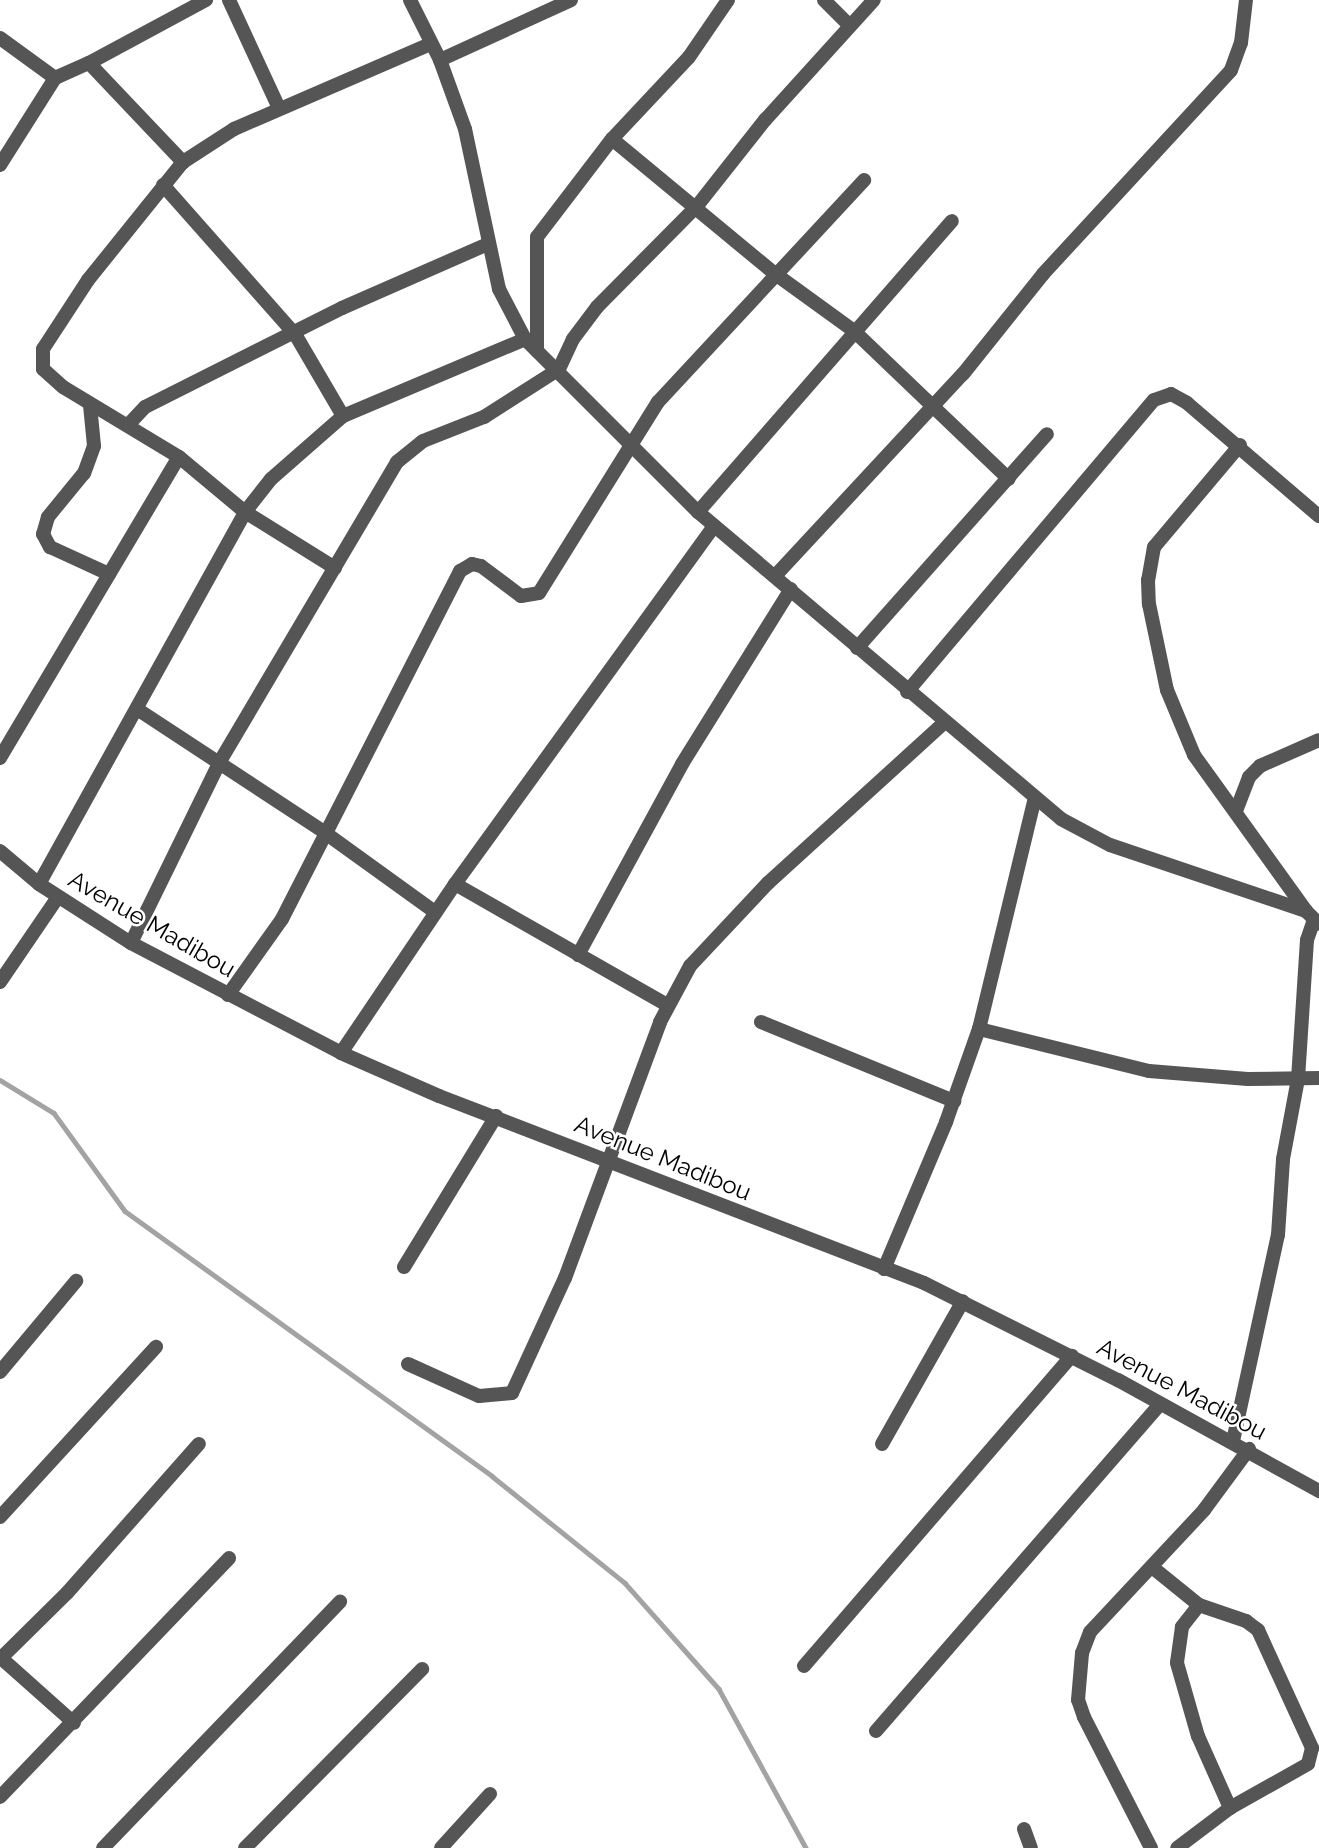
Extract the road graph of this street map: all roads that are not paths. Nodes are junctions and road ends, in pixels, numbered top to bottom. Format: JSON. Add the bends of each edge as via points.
{"nodes":[{"id":1,"x":206,"y":0,"type":"edge"},
{"id":2,"x":229,"y":0,"type":"edge"},
{"id":3,"x":410,"y":0,"type":"edge"},
{"id":4,"x":571,"y":0,"type":"edge"},
{"id":5,"x":728,"y":0,"type":"edge"},
{"id":6,"x":824,"y":0,"type":"edge"},
{"id":7,"x":874,"y":0,"type":"edge"},
{"id":8,"x":1246,"y":0,"type":"edge"},
{"id":9,"x":849,"y":25,"type":"junction"},
{"id":10,"x":0,"y":38,"type":"edge"},
{"id":11,"x":430,"y":44,"type":"junction"},
{"id":12,"x":439,"y":60,"type":"junction"},
{"id":13,"x":89,"y":63,"type":"junction"},
{"id":14,"x":55,"y":78,"type":"junction"},
{"id":15,"x":279,"y":108,"type":"junction"},
{"id":16,"x":612,"y":139,"type":"junction"},
{"id":17,"x":183,"y":162,"type":"junction"},
{"id":18,"x":0,"y":165,"type":"edge"},
{"id":19,"x":864,"y":180,"type":"dead end"},
{"id":20,"x":163,"y":184,"type":"junction"},
{"id":21,"x":697,"y":206,"type":"junction"},
{"id":22,"x":952,"y":221,"type":"dead end"},
{"id":23,"x":488,"y":244,"type":"junction"},
{"id":24,"x":774,"y":274,"type":"junction"},
{"id":25,"x":854,"y":331,"type":"junction"},
{"id":26,"x":295,"y":334,"type":"junction"},
{"id":27,"x":525,"y":340,"type":"junction"},
{"id":28,"x":537,"y":351,"type":"junction"},
{"id":29,"x":559,"y":369,"type":"junction"},
{"id":30,"x":90,"y":405,"type":"junction"},
{"id":31,"x":931,"y":408,"type":"junction"},
{"id":32,"x":343,"y":416,"type":"junction"},
{"id":33,"x":129,"y":424,"type":"junction"},
{"id":34,"x":1047,"y":434,"type":"dead end"},
{"id":35,"x":631,"y":440,"type":"junction"},
{"id":36,"x":1240,"y":445,"type":"junction"},
{"id":37,"x":179,"y":457,"type":"junction"},
{"id":38,"x":1009,"y":480,"type":"junction"},
{"id":39,"x":245,"y":512,"type":"junction"},
{"id":40,"x":698,"y":512,"type":"junction"},
{"id":41,"x":1319,"y":516,"type":"edge"},
{"id":42,"x":715,"y":526,"type":"junction"},
{"id":43,"x":335,"y":568,"type":"junction"},
{"id":44,"x":109,"y":574,"type":"junction"},
{"id":45,"x":775,"y":576,"type":"junction"},
{"id":46,"x":791,"y":589,"type":"junction"},
{"id":47,"x":857,"y":648,"type":"junction"},
{"id":48,"x":907,"y":692,"type":"junction"},
{"id":49,"x":137,"y":709,"type":"junction"},
{"id":50,"x":943,"y":724,"type":"junction"},
{"id":51,"x":1319,"y":740,"type":"edge"},
{"id":52,"x":0,"y":758,"type":"edge"},
{"id":53,"x":219,"y":762,"type":"junction"},
{"id":54,"x":1035,"y":798,"type":"junction"},
{"id":55,"x":1236,"y":811,"type":"junction"},
{"id":56,"x":324,"y":832,"type":"junction"},
{"id":57,"x":0,"y":851,"type":"edge"},
{"id":58,"x":39,"y":884,"type":"junction"},
{"id":59,"x":455,"y":884,"type":"junction"},
{"id":60,"x":58,"y":897,"type":"junction"},
{"id":61,"x":435,"y":912,"type":"junction"},
{"id":62,"x":1313,"y":918,"type":"edge"},
{"id":63,"x":131,"y":943,"type":"junction"},
{"id":64,"x":578,"y":955,"type":"junction"},
{"id":65,"x":0,"y":982,"type":"edge"},
{"id":66,"x":228,"y":995,"type":"junction"},
{"id":67,"x":667,"y":1005,"type":"junction"},
{"id":68,"x":761,"y":1022,"type":"dead end"},
{"id":69,"x":979,"y":1029,"type":"junction"},
{"id":70,"x":341,"y":1053,"type":"junction"},
{"id":71,"x":1319,"y":1078,"type":"edge"},
{"id":72,"x":1298,"y":1079,"type":"junction"},
{"id":73,"x":954,"y":1101,"type":"junction"},
{"id":74,"x":496,"y":1116,"type":"junction"},
{"id":75,"x":609,"y":1161,"type":"junction"},
{"id":76,"x":404,"y":1268,"type":"dead end"},
{"id":77,"x":884,"y":1269,"type":"junction"},
{"id":78,"x":76,"y":1281,"type":"dead end"},
{"id":79,"x":963,"y":1301,"type":"junction"},
{"id":80,"x":156,"y":1347,"type":"dead end"},
{"id":81,"x":1072,"y":1356,"type":"junction"},
{"id":82,"x":408,"y":1364,"type":"dead end"},
{"id":83,"x":0,"y":1372,"type":"edge"},
{"id":84,"x":1160,"y":1404,"type":"junction"},
{"id":85,"x":1233,"y":1441,"type":"junction"},
{"id":86,"x":199,"y":1444,"type":"dead end"},
{"id":87,"x":882,"y":1444,"type":"dead end"},
{"id":88,"x":1249,"y":1449,"type":"junction"},
{"id":89,"x":1319,"y":1491,"type":"edge"},
{"id":90,"x":0,"y":1517,"type":"edge"},
{"id":91,"x":229,"y":1559,"type":"dead end"},
{"id":92,"x":1152,"y":1567,"type":"junction"},
{"id":93,"x":340,"y":1602,"type":"dead end"},
{"id":94,"x":1199,"y":1605,"type":"junction"},
{"id":95,"x":0,"y":1658,"type":"edge"},
{"id":96,"x":804,"y":1666,"type":"dead end"},
{"id":97,"x":422,"y":1669,"type":"dead end"},
{"id":98,"x":74,"y":1723,"type":"junction"},
{"id":99,"x":876,"y":1731,"type":"dead end"},
{"id":100,"x":1314,"y":1735,"type":"edge"},
{"id":101,"x":490,"y":1794,"type":"dead end"},
{"id":102,"x":0,"y":1797,"type":"edge"},
{"id":103,"x":1230,"y":1808,"type":"junction"},
{"id":104,"x":1024,"y":1829,"type":"dead end"},
{"id":105,"x":103,"y":1848,"type":"edge"},
{"id":106,"x":245,"y":1848,"type":"edge"},
{"id":107,"x":441,"y":1848,"type":"edge"},
{"id":108,"x":1031,"y":1848,"type":"edge"},
{"id":109,"x":1151,"y":1848,"type":"edge"},
{"id":110,"x":1177,"y":1848,"type":"edge"}],
"edges":[{"from":1,"to":13,"type":"street"},
{"from":2,"to":15,"type":"street"},
{"from":3,"to":11,"type":"street"},
{"from":4,"to":12,"type":"street"},
{"from":5,"to":16,"type":"street","via":[[689,57]]},
{"from":6,"to":9,"type":"street"},
{"from":7,"to":9,"type":"street"},
{"from":8,"to":31,"type":"street","via":[[1241,43],[1231,70],[1044,274]]},
{"from":9,"to":21,"type":"street"},
{"from":10,"to":14,"type":"street"},
{"from":11,"to":12,"type":"street"},
{"from":11,"to":15,"type":"street"},
{"from":12,"to":23,"type":"street","via":[[466,129]]},
{"from":13,"to":14,"type":"street"},
{"from":13,"to":17,"type":"street"},
{"from":14,"to":18,"type":"street"},
{"from":15,"to":17,"type":"street"},
{"from":16,"to":21,"type":"street"},
{"from":16,"to":28,"type":"street","via":[[537,237]]},
{"from":17,"to":20,"type":"street"},
{"from":19,"to":24,"type":"street"},
{"from":20,"to":26,"type":"street"},
{"from":20,"to":30,"type":"street","via":[[88,280],[43,349],[43,369]]},
{"from":21,"to":24,"type":"street"},
{"from":21,"to":29,"type":"street","via":[[597,307],[573,339]]},
{"from":22,"to":25,"type":"street"},
{"from":23,"to":26,"type":"street"},
{"from":23,"to":27,"type":"street","via":[[499,289]]},
{"from":24,"to":25,"type":"street"},
{"from":24,"to":35,"type":"street","via":[[658,402]]},
{"from":25,"to":31,"type":"street"},
{"from":25,"to":40,"type":"street"},
{"from":26,"to":32,"type":"street"},
{"from":26,"to":33,"type":"street","via":[[145,407]]},
{"from":27,"to":28,"type":"street"},
{"from":27,"to":32,"type":"street"},
{"from":28,"to":29,"type":"street"},
{"from":29,"to":35,"type":"street"},
{"from":29,"to":43,"type":"street","via":[[484,417],[423,441],[397,462]]},
{"from":30,"to":33,"type":"street"},
{"from":30,"to":44,"type":"street","via":[[94,446],[83,473],[48,517],[43,534],[50,547]]},
{"from":31,"to":38,"type":"street"},
{"from":31,"to":45,"type":"street"},
{"from":32,"to":39,"type":"street","via":[[271,479]]},
{"from":33,"to":37,"type":"street"},
{"from":34,"to":38,"type":"street"},
{"from":35,"to":40,"type":"street"},
{"from":35,"to":56,"type":"street","via":[[538,593],[522,596],[481,566],[472,564],[460,571]]},
{"from":36,"to":41,"type":"street"},
{"from":36,"to":48,"type":"street","via":[[1171,394],[1154,400]]},
{"from":36,"to":55,"type":"street","via":[[1154,547],[1147,580],[1158,658],[1179,725],[1194,755]]},
{"from":37,"to":39,"type":"street"},
{"from":37,"to":44,"type":"street"},
{"from":38,"to":47,"type":"street"},
{"from":39,"to":43,"type":"street"},
{"from":39,"to":49,"type":"street"},
{"from":40,"to":42,"type":"street"},
{"from":42,"to":45,"type":"street"},
{"from":42,"to":59,"type":"street"},
{"from":43,"to":53,"type":"street"},
{"from":44,"to":52,"type":"street"},
{"from":45,"to":46,"type":"street"},
{"from":46,"to":47,"type":"street"},
{"from":46,"to":64,"type":"street","via":[[662,799]]},
{"from":47,"to":48,"type":"street"},
{"from":48,"to":50,"type":"street"},
{"from":49,"to":53,"type":"street"},
{"from":49,"to":58,"type":"street"},
{"from":50,"to":54,"type":"street"},
{"from":50,"to":67,"type":"street","via":[[718,933]]},
{"from":51,"to":55,"type":"street","via":[[1260,766],[1249,777]]},
{"from":53,"to":56,"type":"street"},
{"from":53,"to":63,"type":"street"},
{"from":54,"to":62,"type":"street","via":[[1060,819],[1110,845]]},
{"from":54,"to":69,"type":"street"},
{"from":55,"to":62,"type":"street"},
{"from":56,"to":61,"type":"street"},
{"from":56,"to":66,"type":"street","via":[[282,919]]},
{"from":57,"to":58,"type":"street","name":"Avenue Madibou"},
{"from":58,"to":60,"type":"street","name":"Avenue Madibou"},
{"from":59,"to":61,"type":"street"},
{"from":59,"to":64,"type":"street"},
{"from":60,"to":63,"type":"street","name":"Avenue Madibou"},
{"from":60,"to":65,"type":"street"},
{"from":61,"to":70,"type":"street"},
{"from":62,"to":72,"type":"street","via":[[1307,940]]},
{"from":63,"to":66,"type":"street","name":"Avenue Madibou"},
{"from":64,"to":67,"type":"street"},
{"from":66,"to":70,"type":"street","name":"Avenue Madibou"},
{"from":67,"to":75,"type":"street"},
{"from":68,"to":73,"type":"street"},
{"from":69,"to":72,"type":"street","via":[[1149,1071]]},
{"from":69,"to":73,"type":"street"},
{"from":70,"to":74,"type":"street","name":"Avenue Madibou"},
{"from":71,"to":72,"type":"street"},
{"from":72,"to":85,"type":"street","via":[[1283,1159],[1269,1291]]},
{"from":73,"to":77,"type":"street"},
{"from":74,"to":75,"type":"street","name":"Avenue Madibou"},
{"from":74,"to":76,"type":"street"},
{"from":75,"to":77,"type":"street","name":"Avenue Madibou"},
{"from":75,"to":82,"type":"street","via":[[540,1338],[512,1393],[479,1396]]},
{"from":77,"to":79,"type":"street","name":"Avenue Madibou"},
{"from":78,"to":83,"type":"street"},
{"from":79,"to":81,"type":"street","name":"Avenue Madibou"},
{"from":79,"to":87,"type":"street"},
{"from":80,"to":90,"type":"street"},
{"from":81,"to":84,"type":"street","name":"Avenue Madibou"},
{"from":81,"to":96,"type":"street"},
{"from":84,"to":85,"type":"street","name":"Avenue Madibou"},
{"from":84,"to":99,"type":"street"},
{"from":85,"to":88,"type":"street","name":"Avenue Madibou"},
{"from":86,"to":95,"type":"street","via":[[67,1593]]},
{"from":88,"to":89,"type":"street","name":"Avenue Madibou"},
{"from":88,"to":92,"type":"street","via":[[1204,1510]]},
{"from":91,"to":98,"type":"street"},
{"from":92,"to":94,"type":"street"},
{"from":92,"to":109,"type":"street","via":[[1090,1632],[1078,1677],[1084,1717]]},
{"from":93,"to":105,"type":"street"},
{"from":94,"to":100,"type":"street","via":[[1246,1621],[1258,1630]]},
{"from":94,"to":103,"type":"street","via":[[1182,1627],[1177,1663],[1198,1736]]},
{"from":95,"to":98,"type":"street"},
{"from":97,"to":106,"type":"street"},
{"from":98,"to":102,"type":"street"},
{"from":100,"to":103,"type":"street","via":[[1308,1764]]},
{"from":101,"to":107,"type":"street"},
{"from":103,"to":110,"type":"street"},
{"from":104,"to":108,"type":"street"}]}
